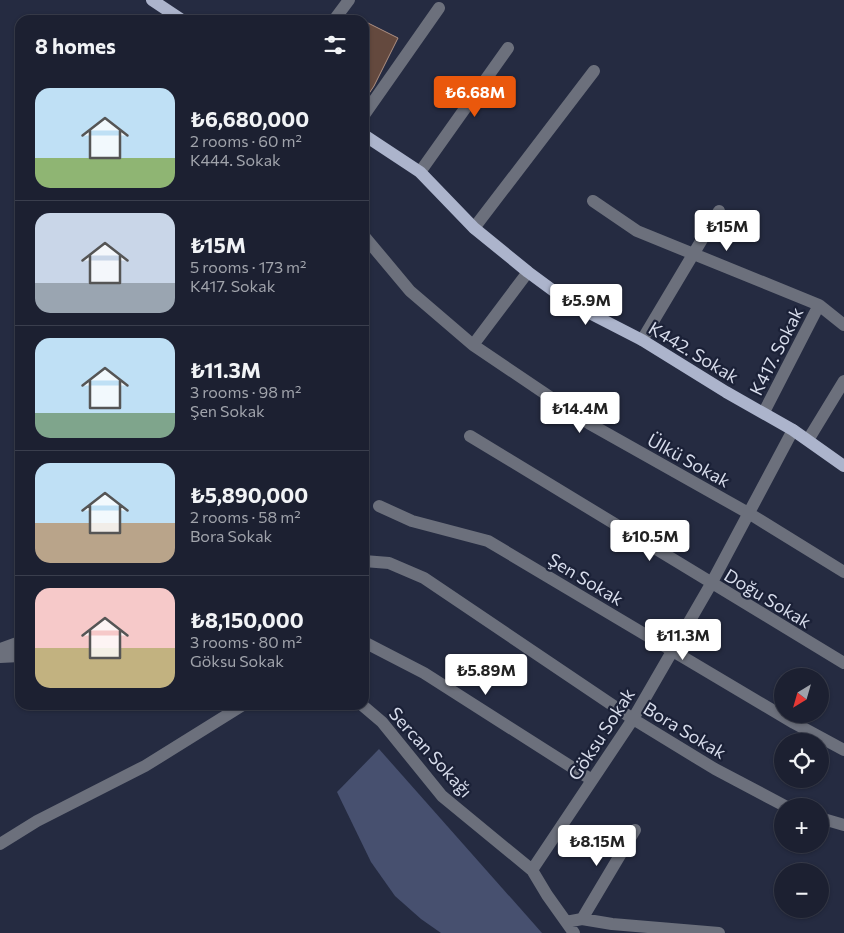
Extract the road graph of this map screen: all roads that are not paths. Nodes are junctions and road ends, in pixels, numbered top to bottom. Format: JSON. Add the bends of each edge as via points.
{"nodes":[{"id":1,"x":152,"y":0,"type":"edge"},
{"id":2,"x":347,"y":1,"type":"edge"},
{"id":3,"x":439,"y":8,"type":"dead end"},
{"id":4,"x":174,"y":15,"type":"edge"},
{"id":5,"x":337,"y":15,"type":"edge"},
{"id":6,"x":508,"y":48,"type":"dead end"},
{"id":7,"x":594,"y":71,"type":"dead end"},
{"id":8,"x":369,"y":108,"type":"edge"},
{"id":9,"x":369,"y":138,"type":"edge"},
{"id":10,"x":420,"y":172,"type":"junction"},
{"id":11,"x":593,"y":201,"type":"dead end"},
{"id":12,"x":719,"y":211,"type":"dead end"},
{"id":13,"x":474,"y":228,"type":"junction"},
{"id":14,"x":369,"y":242,"type":"edge"},
{"id":15,"x":694,"y":254,"type":"junction"},
{"id":16,"x":528,"y":272,"type":"junction"},
{"id":17,"x":819,"y":305,"type":"junction"},
{"id":18,"x":844,"y":325,"type":"edge"},
{"id":19,"x":642,"y":340,"type":"junction"},
{"id":20,"x":473,"y":345,"type":"junction"},
{"id":21,"x":844,"y":381,"type":"edge"},
{"id":22,"x":764,"y":412,"type":"junction"},
{"id":23,"x":794,"y":430,"type":"junction"},
{"id":24,"x":470,"y":436,"type":"dead end"},
{"id":25,"x":808,"y":440,"type":"junction"},
{"id":26,"x":844,"y":466,"type":"edge"},
{"id":27,"x":379,"y":506,"type":"dead end"},
{"id":28,"x":750,"y":514,"type":"junction"},
{"id":29,"x":369,"y":561,"type":"edge"},
{"id":30,"x":844,"y":572,"type":"edge"},
{"id":31,"x":711,"y":584,"type":"junction"},
{"id":32,"x":15,"y":644,"type":"edge"},
{"id":33,"x":369,"y":644,"type":"edge"},
{"id":34,"x":0,"y":648,"type":"edge"},
{"id":35,"x":672,"y":652,"type":"junction"},
{"id":36,"x":15,"y":656,"type":"edge"},
{"id":37,"x":0,"y":657,"type":"edge"},
{"id":38,"x":844,"y":663,"type":"edge"},
{"id":39,"x":235,"y":710,"type":"edge"},
{"id":40,"x":368,"y":710,"type":"edge"},
{"id":41,"x":633,"y":719,"type":"junction"},
{"id":42,"x":844,"y":750,"type":"edge"},
{"id":43,"x":592,"y":780,"type":"junction"},
{"id":44,"x":774,"y":800,"type":"edge"},
{"id":45,"x":829,"y":821,"type":"edge"},
{"id":46,"x":844,"y":825,"type":"edge"},
{"id":47,"x":635,"y":830,"type":"dead end"},
{"id":48,"x":0,"y":844,"type":"edge"},
{"id":49,"x":532,"y":870,"type":"junction"},
{"id":50,"x":582,"y":919,"type":"junction"},
{"id":51,"x":570,"y":928,"type":"edge"},
{"id":52,"x":719,"y":933,"type":"edge"}],
"edges":[{"from":1,"to":4,"type":"main road"},
{"from":2,"to":5,"type":"street"},
{"from":3,"to":8,"type":"street"},
{"from":6,"to":10,"type":"street"},
{"from":7,"to":13,"type":"street"},
{"from":9,"to":10,"type":"main road","name":"K442. Sokak"},
{"from":10,"to":13,"type":"main road","name":"K442. Sokak"},
{"from":11,"to":15,"type":"street","name":"K417. Sokak","via":[[637,231]]},
{"from":12,"to":15,"type":"street"},
{"from":13,"to":16,"type":"main road","name":"K442. Sokak"},
{"from":14,"to":20,"type":"street","name":"Ülkü Sokak","via":[[410,290]]},
{"from":15,"to":17,"type":"street","name":"K417. Sokak"},
{"from":15,"to":19,"type":"street"},
{"from":16,"to":19,"type":"main road","name":"K442. Sokak","via":[[570,302]]},
{"from":16,"to":20,"type":"street"},
{"from":17,"to":18,"type":"street","name":"K417. Sokak"},
{"from":17,"to":22,"type":"street","name":"K417. Sokak"},
{"from":19,"to":22,"type":"main road","name":"K442. Sokak"},
{"from":20,"to":28,"type":"street","name":"Ülkü Sokak","via":[[590,424]]},
{"from":21,"to":25,"type":"street"},
{"from":22,"to":23,"type":"main road","name":"K442. Sokak"},
{"from":23,"to":25,"type":"main road","name":"K442. Sokak"},
{"from":23,"to":28,"type":"street","name":"Göksu Sokak"},
{"from":24,"to":31,"type":"street","name":"Doğu Sokak"},
{"from":25,"to":26,"type":"main road","name":"K442. Sokak"},
{"from":27,"to":35,"type":"street","name":"Şen Sokak","via":[[412,521],[488,541]]},
{"from":28,"to":30,"type":"street","name":"Ülkü Sokak"},
{"from":28,"to":31,"type":"street","name":"Göksu Sokak"},
{"from":29,"to":41,"type":"street","name":"Bora Sokak","via":[[389,563],[424,578]]},
{"from":31,"to":35,"type":"street","name":"Göksu Sokak"},
{"from":31,"to":38,"type":"street","name":"Doğu Sokak"},
{"from":32,"to":34,"type":"street"},
{"from":33,"to":43,"type":"street","via":[[424,672]]},
{"from":35,"to":41,"type":"street","name":"Göksu Sokak"},
{"from":35,"to":42,"type":"street","name":"Şen Sokak"},
{"from":36,"to":37,"type":"street"},
{"from":39,"to":48,"type":"street","via":[[145,766],[37,821]]},
{"from":40,"to":49,"type":"street","name":"Sercan Sokağı","via":[[382,722],[442,796]]},
{"from":41,"to":43,"type":"street","name":"Göksu Sokak"},
{"from":41,"to":44,"type":"street","name":"Bora Sokak"},
{"from":43,"to":49,"type":"street","name":"Göksu Sokak"},
{"from":45,"to":46,"type":"street"},
{"from":47,"to":50,"type":"street"},
{"from":49,"to":51,"type":"street","name":"Sercan Sokağı"},
{"from":50,"to":51,"type":"street"},
{"from":50,"to":52,"type":"street"}]}
